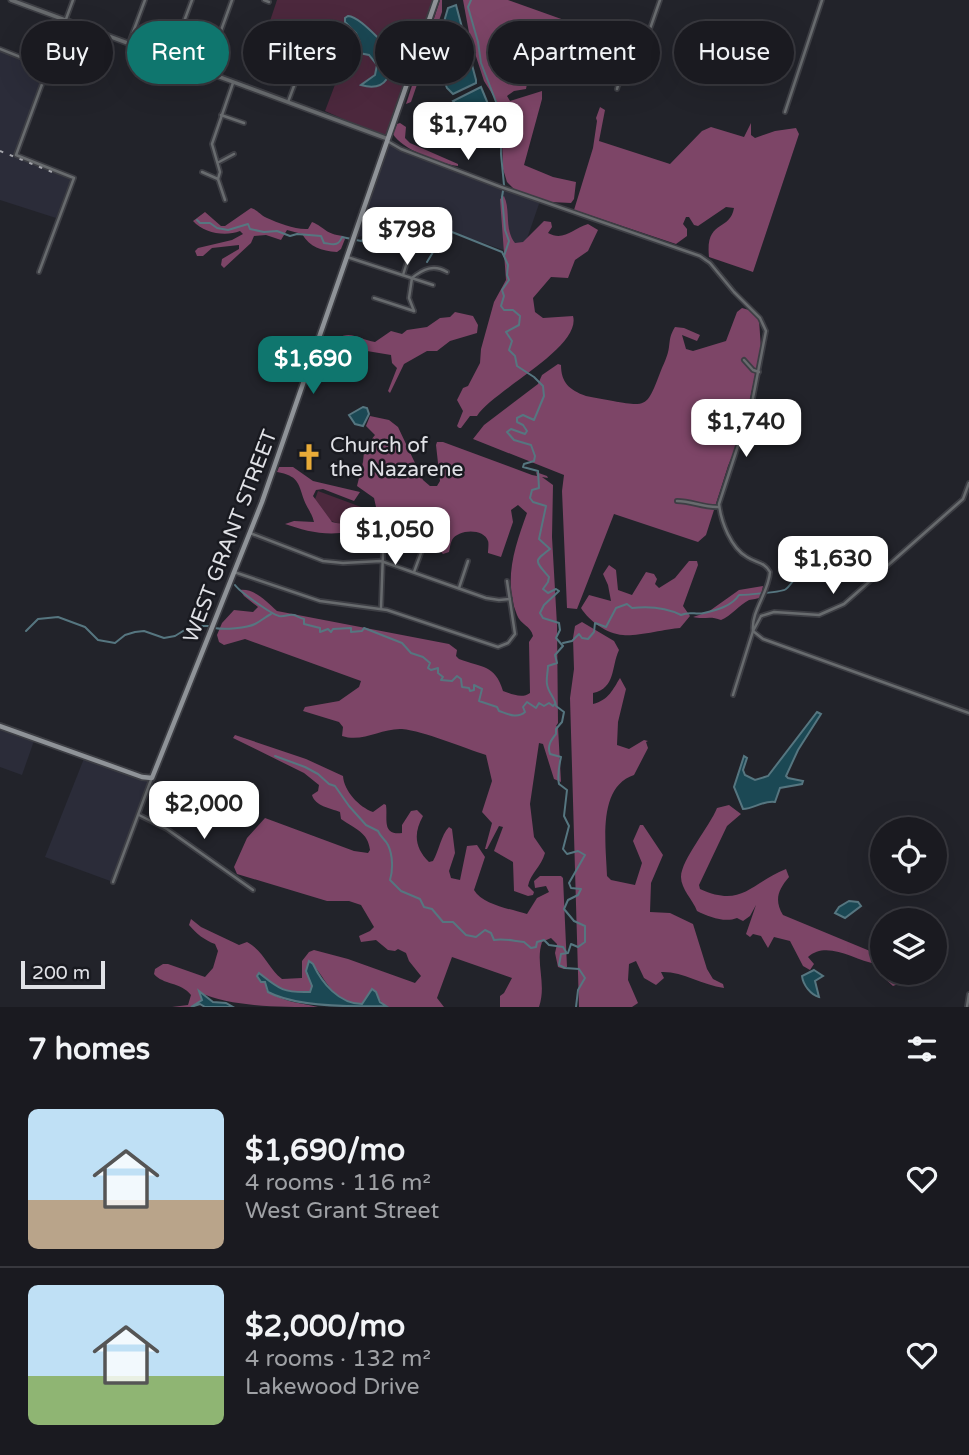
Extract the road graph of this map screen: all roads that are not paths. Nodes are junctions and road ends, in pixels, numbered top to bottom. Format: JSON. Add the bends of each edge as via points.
{"nodes":[{"id":1,"x":11,"y":0,"type":"edge"},
{"id":2,"x":73,"y":0,"type":"edge"},
{"id":3,"x":145,"y":0,"type":"edge"},
{"id":4,"x":192,"y":0,"type":"edge"},
{"id":5,"x":232,"y":0,"type":"edge"},
{"id":6,"x":264,"y":0,"type":"edge"},
{"id":7,"x":436,"y":0,"type":"edge"},
{"id":8,"x":660,"y":0,"type":"edge"},
{"id":9,"x":822,"y":0,"type":"edge"},
{"id":10,"x":269,"y":2,"type":"dead end"},
{"id":11,"x":66,"y":20,"type":"junction"},
{"id":12,"x":137,"y":21,"type":"edge"},
{"id":13,"x":184,"y":21,"type":"edge"},
{"id":14,"x":224,"y":21,"type":"edge"},
{"id":15,"x":127,"y":43,"type":"edge"},
{"id":16,"x":0,"y":49,"type":"edge"},
{"id":17,"x":21,"y":57,"type":"edge"},
{"id":18,"x":229,"y":81,"type":"edge"},
{"id":19,"x":233,"y":82,"type":"junction"},
{"id":20,"x":42,"y":84,"type":"edge"},
{"id":21,"x":295,"y":84,"type":"edge"},
{"id":22,"x":617,"y":89,"type":"dead end"},
{"id":23,"x":288,"y":103,"type":"junction"},
{"id":24,"x":785,"y":112,"type":"dead end"},
{"id":25,"x":220,"y":114,"type":"junction"},
{"id":26,"x":244,"y":123,"type":"dead end"},
{"id":27,"x":387,"y":140,"type":"junction"},
{"id":28,"x":234,"y":155,"type":"dead end"},
{"id":29,"x":218,"y":163,"type":"junction"},
{"id":30,"x":202,"y":172,"type":"dead end"},
{"id":31,"x":218,"y":179,"type":"junction"},
{"id":32,"x":225,"y":200,"type":"dead end"},
{"id":33,"x":347,"y":257,"type":"junction"},
{"id":34,"x":408,"y":259,"type":"dead end"},
{"id":35,"x":39,"y":272,"type":"dead end"},
{"id":36,"x":447,"y":272,"type":"dead end"},
{"id":37,"x":403,"y":275,"type":"junction"},
{"id":38,"x":412,"y":278,"type":"junction"},
{"id":39,"x":433,"y":285,"type":"dead end"},
{"id":40,"x":374,"y":298,"type":"dead end"},
{"id":41,"x":744,"y":360,"type":"dead end"},
{"id":42,"x":759,"y":372,"type":"junction"},
{"id":43,"x":732,"y":439,"type":"dead end"},
{"id":44,"x":740,"y":441,"type":"junction"},
{"id":45,"x":969,"y":483,"type":"edge"},
{"id":46,"x":677,"y":501,"type":"dead end"},
{"id":47,"x":719,"y":507,"type":"junction"},
{"id":48,"x":380,"y":527,"type":"dead end"},
{"id":49,"x":250,"y":533,"type":"junction"},
{"id":50,"x":424,"y":545,"type":"dead end"},
{"id":51,"x":468,"y":561,"type":"dead end"},
{"id":52,"x":383,"y":562,"type":"junction"},
{"id":53,"x":234,"y":572,"type":"junction"},
{"id":54,"x":414,"y":572,"type":"junction"},
{"id":55,"x":507,"y":581,"type":"dead end"},
{"id":56,"x":459,"y":588,"type":"junction"},
{"id":57,"x":510,"y":598,"type":"junction"},
{"id":58,"x":381,"y":608,"type":"junction"},
{"id":59,"x":753,"y":631,"type":"junction"},
{"id":60,"x":733,"y":695,"type":"dead end"},
{"id":61,"x":969,"y":713,"type":"edge"},
{"id":62,"x":0,"y":726,"type":"edge"},
{"id":63,"x":152,"y":778,"type":"junction"},
{"id":64,"x":139,"y":815,"type":"junction"},
{"id":65,"x":113,"y":881,"type":"dead end"},
{"id":66,"x":253,"y":890,"type":"dead end"},
{"id":67,"x":969,"y":994,"type":"edge"},
{"id":68,"x":967,"y":1007,"type":"edge"}],
"edges":[{"from":1,"to":11,"type":"street"},
{"from":2,"to":11,"type":"street"},
{"from":3,"to":12,"type":"street"},
{"from":4,"to":13,"type":"street"},
{"from":5,"to":14,"type":"street"},
{"from":6,"to":10,"type":"street"},
{"from":7,"to":27,"type":"main road","name":"WEST GRANT STREET"},
{"from":8,"to":22,"type":"street","via":[[636,69]]},
{"from":9,"to":24,"type":"street"},
{"from":11,"to":15,"type":"street"},
{"from":16,"to":17,"type":"street"},
{"from":18,"to":19,"type":"street"},
{"from":19,"to":23,"type":"street"},
{"from":19,"to":25,"type":"street"},
{"from":20,"to":35,"type":"street","via":[[16,155],[74,178]]},
{"from":21,"to":23,"type":"street"},
{"from":23,"to":27,"type":"street"},
{"from":25,"to":26,"type":"street"},
{"from":25,"to":29,"type":"street","via":[[212,144]]},
{"from":27,"to":33,"type":"main road","name":"WEST GRANT STREET"},
{"from":27,"to":42,"type":"street","via":[[706,261],[764,324],[766,341]]},
{"from":28,"to":29,"type":"street"},
{"from":29,"to":31,"type":"street"},
{"from":30,"to":31,"type":"street"},
{"from":31,"to":32,"type":"street"},
{"from":33,"to":37,"type":"street"},
{"from":33,"to":49,"type":"main road","name":"WEST GRANT STREET"},
{"from":34,"to":37,"type":"street"},
{"from":36,"to":38,"type":"street","via":[[429,268]]},
{"from":37,"to":38,"type":"street"},
{"from":38,"to":39,"type":"street"},
{"from":38,"to":40,"type":"street","via":[[409,298],[414,311]]},
{"from":41,"to":42,"type":"street"},
{"from":42,"to":44,"type":"street"},
{"from":43,"to":44,"type":"street"},
{"from":44,"to":47,"type":"street"},
{"from":45,"to":59,"type":"street","via":[[963,499],[844,604],[819,615],[774,612],[761,616]]},
{"from":46,"to":47,"type":"street"},
{"from":47,"to":59,"type":"street","via":[[736,547],[770,572]]},
{"from":48,"to":52,"type":"street"},
{"from":49,"to":52,"type":"street","via":[[323,561]]},
{"from":49,"to":53,"type":"main road","name":"WEST GRANT STREET"},
{"from":50,"to":54,"type":"street"},
{"from":51,"to":56,"type":"street"},
{"from":52,"to":54,"type":"street"},
{"from":52,"to":58,"type":"street"},
{"from":53,"to":58,"type":"street","via":[[325,603]]},
{"from":53,"to":63,"type":"main road","name":"WEST GRANT STREET"},
{"from":54,"to":56,"type":"street"},
{"from":55,"to":57,"type":"street"},
{"from":56,"to":57,"type":"street","via":[[490,599]]},
{"from":57,"to":58,"type":"street","via":[[515,634],[500,647]]},
{"from":59,"to":60,"type":"street"},
{"from":59,"to":61,"type":"street","via":[[763,639]]},
{"from":62,"to":63,"type":"main road"},
{"from":63,"to":64,"type":"street","name":"WEST GRANT STREET"},
{"from":64,"to":65,"type":"street","name":"WEST GRANT STREET"},
{"from":64,"to":66,"type":"street","via":[[167,829]]},
{"from":67,"to":68,"type":"street"}]}
